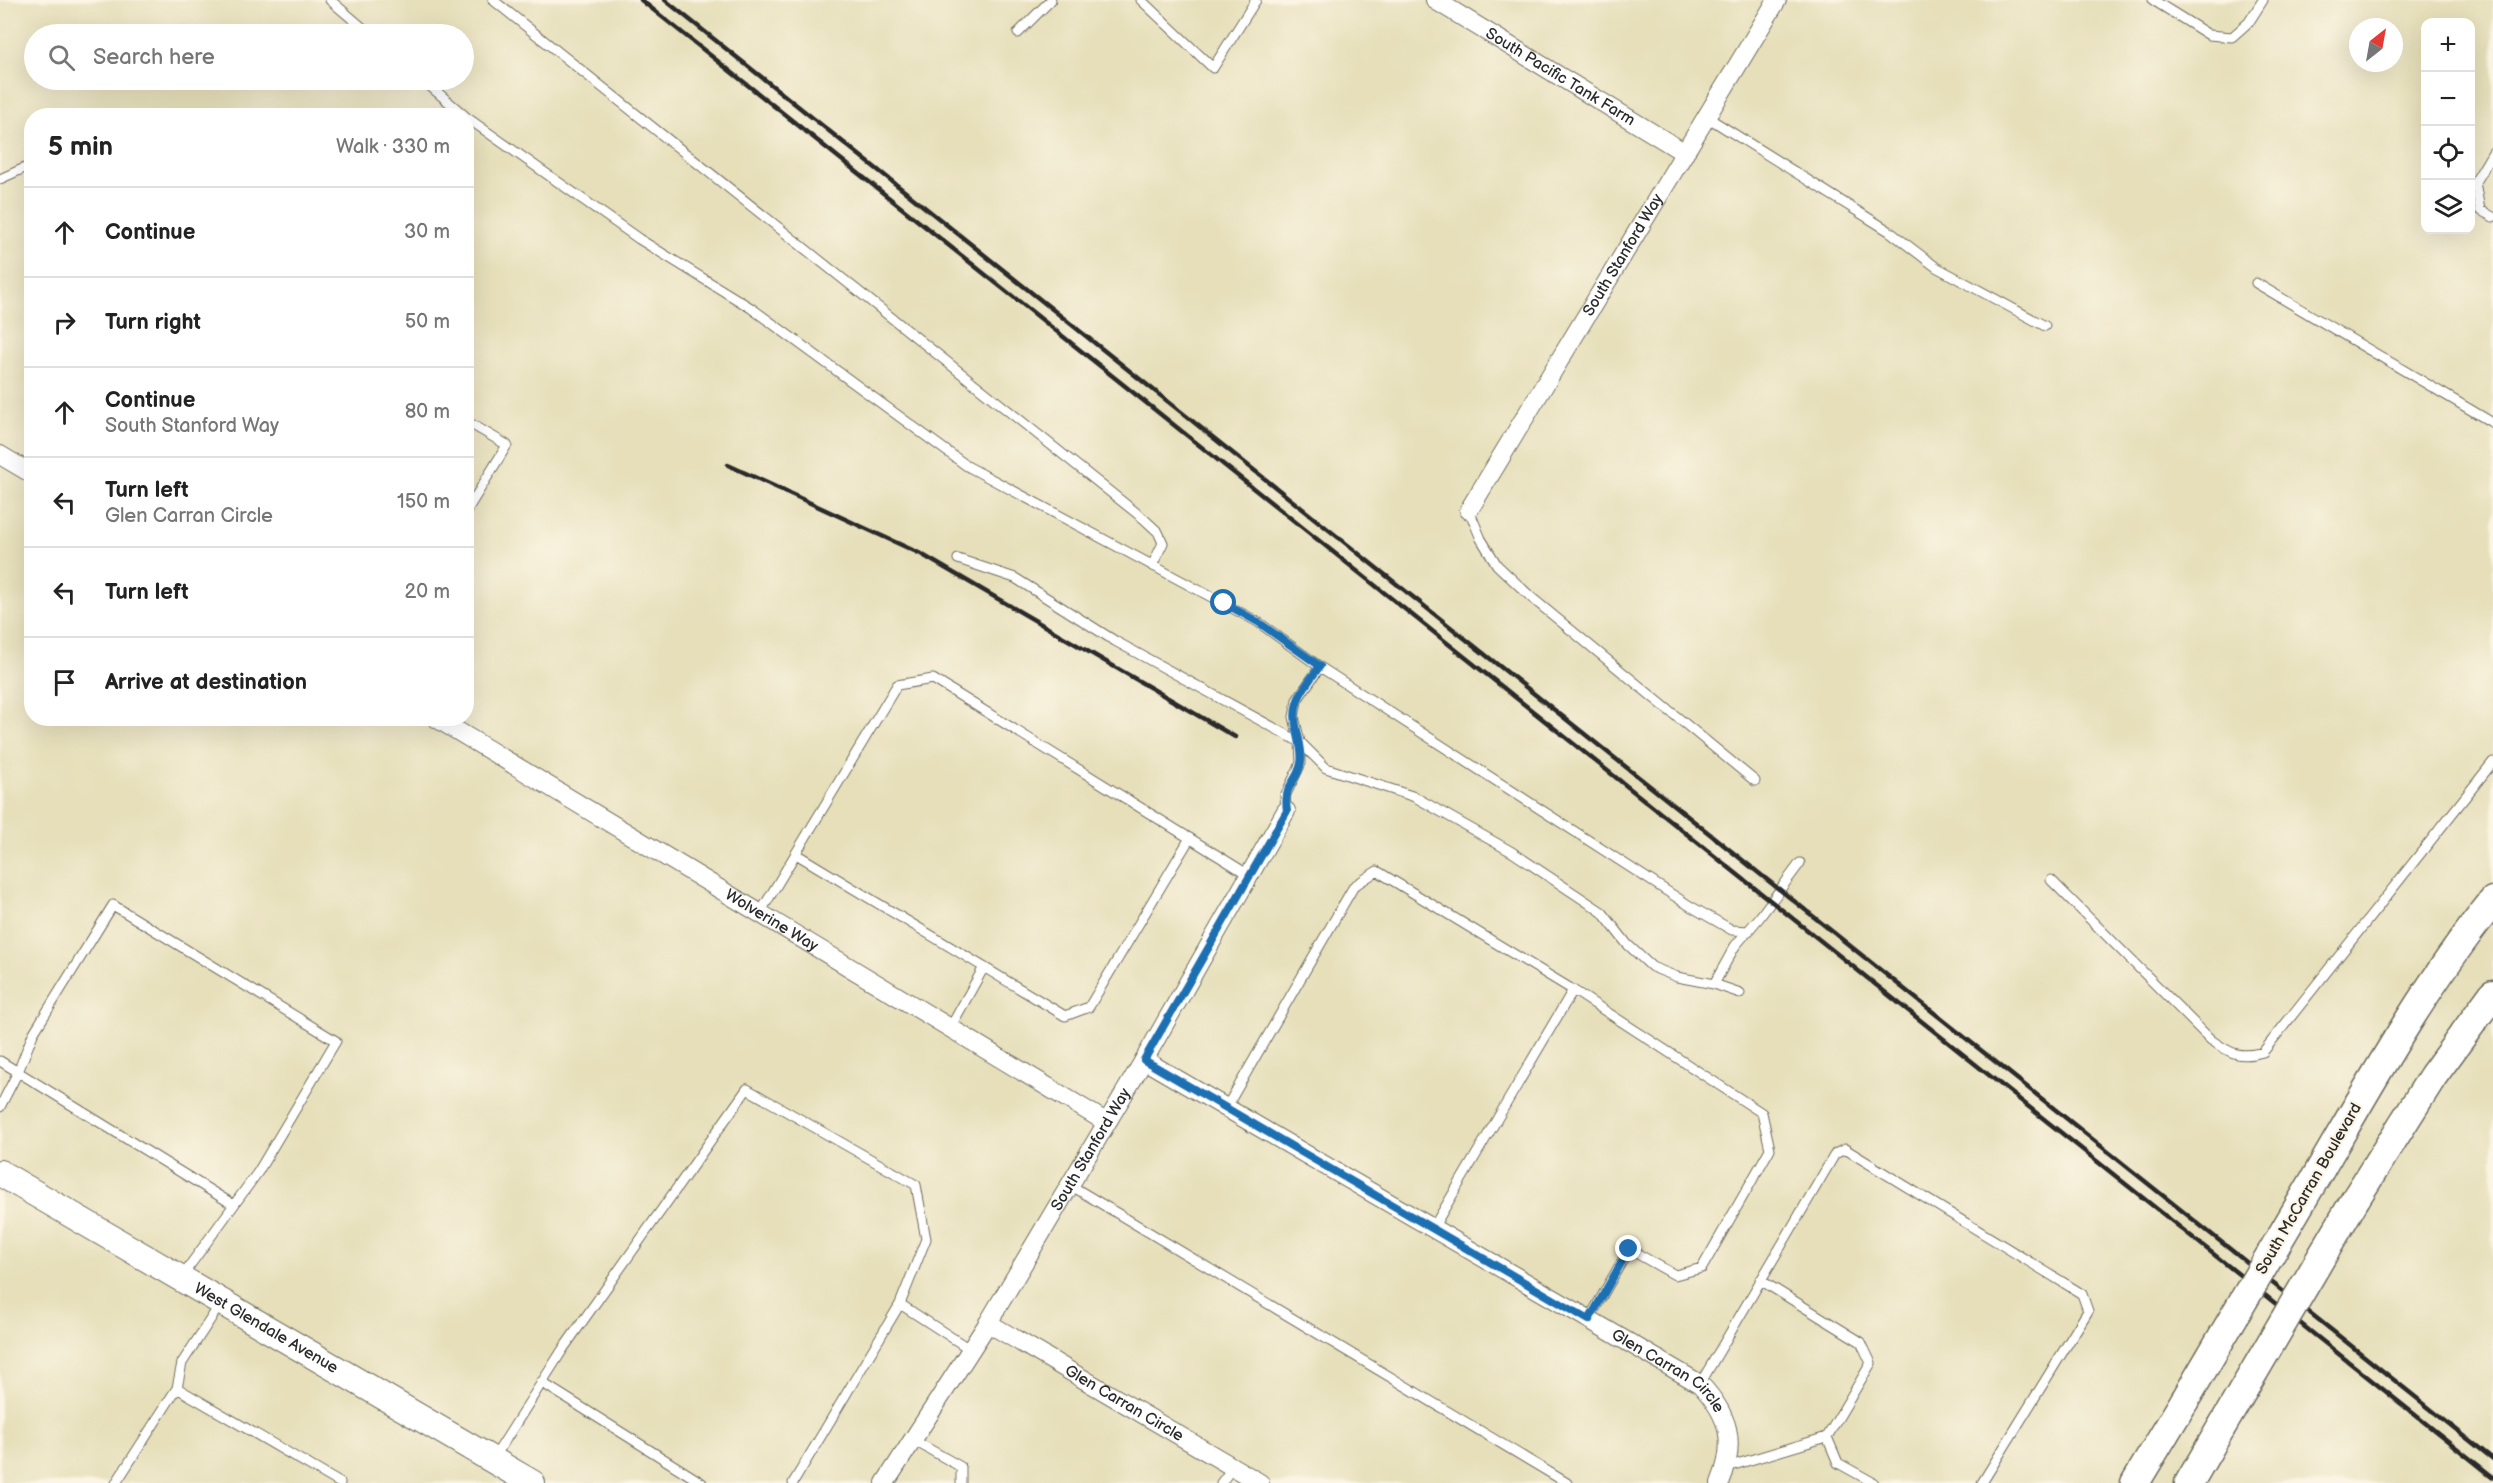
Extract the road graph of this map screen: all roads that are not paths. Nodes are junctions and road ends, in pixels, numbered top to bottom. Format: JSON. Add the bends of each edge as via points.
{"nodes":[{"id":1,"x":330,"y":0,"type":"edge"},
{"id":2,"x":493,"y":0,"type":"edge"},
{"id":3,"x":1051,"y":0,"type":"edge"},
{"id":4,"x":1141,"y":0,"type":"edge"},
{"id":5,"x":1256,"y":0,"type":"edge"},
{"id":6,"x":1435,"y":0,"type":"edge"},
{"id":7,"x":1777,"y":0,"type":"edge"},
{"id":8,"x":2153,"y":0,"type":"edge"},
{"id":9,"x":2263,"y":0,"type":"edge"},
{"id":10,"x":358,"y":24,"type":"edge"},
{"id":11,"x":1018,"y":33,"type":"dead end"},
{"id":12,"x":435,"y":90,"type":"edge"},
{"id":13,"x":456,"y":108,"type":"edge"},
{"id":14,"x":1707,"y":117,"type":"junction"},
{"id":15,"x":474,"y":122,"type":"edge"},
{"id":16,"x":2493,"y":152,"type":"edge"},
{"id":17,"x":1685,"y":153,"type":"junction"},
{"id":18,"x":24,"y":168,"type":"edge"},
{"id":19,"x":0,"y":178,"type":"edge"},
{"id":20,"x":2493,"y":217,"type":"edge"},
{"id":21,"x":2256,"y":284,"type":"dead end"},
{"id":22,"x":2044,"y":326,"type":"dead end"},
{"id":23,"x":2493,"y":423,"type":"edge"},
{"id":24,"x":474,"y":426,"type":"edge"},
{"id":25,"x":0,"y":455,"type":"edge"},
{"id":26,"x":24,"y":469,"type":"edge"},
{"id":27,"x":474,"y":499,"type":"edge"},
{"id":28,"x":1469,"y":510,"type":"joint"},
{"id":29,"x":958,"y":559,"type":"dead end"},
{"id":30,"x":1152,"y":566,"type":"junction"},
{"id":31,"x":1320,"y":666,"type":"junction"},
{"id":32,"x":449,"y":726,"type":"edge"},
{"id":33,"x":1300,"y":742,"type":"junction"},
{"id":34,"x":2493,"y":762,"type":"edge"},
{"id":35,"x":1755,"y":782,"type":"dead end"},
{"id":36,"x":1287,"y":811,"type":"joint"},
{"id":37,"x":1190,"y":838,"type":"junction"},
{"id":38,"x":796,"y":854,"type":"junction"},
{"id":39,"x":1800,"y":863,"type":"dead end"},
{"id":40,"x":1250,"y":875,"type":"junction"},
{"id":41,"x":2050,"y":880,"type":"dead end"},
{"id":42,"x":2493,"y":901,"type":"edge"},
{"id":43,"x":760,"y":913,"type":"junction"},
{"id":44,"x":1749,"y":931,"type":"junction"},
{"id":45,"x":984,"y":967,"type":"junction"},
{"id":46,"x":1714,"y":984,"type":"junction"},
{"id":47,"x":1573,"y":990,"type":"junction"},
{"id":48,"x":1740,"y":993,"type":"dead end"},
{"id":49,"x":2493,"y":994,"type":"edge"},
{"id":50,"x":950,"y":1028,"type":"junction"},
{"id":51,"x":1144,"y":1060,"type":"junction"},
{"id":52,"x":0,"y":1061,"type":"edge"},
{"id":53,"x":18,"y":1072,"type":"junction"},
{"id":54,"x":0,"y":1107,"type":"edge"},
{"id":55,"x":1226,"y":1108,"type":"junction"},
{"id":56,"x":1106,"y":1122,"type":"junction"},
{"id":57,"x":0,"y":1173,"type":"edge"},
{"id":58,"x":1070,"y":1185,"type":"junction"},
{"id":59,"x":234,"y":1205,"type":"junction"},
{"id":60,"x":1432,"y":1228,"type":"junction"},
{"id":61,"x":180,"y":1278,"type":"junction"},
{"id":62,"x":1760,"y":1280,"type":"junction"},
{"id":63,"x":222,"y":1302,"type":"junction"},
{"id":64,"x":900,"y":1304,"type":"junction"},
{"id":65,"x":1589,"y":1320,"type":"junction"},
{"id":66,"x":988,"y":1323,"type":"junction"},
{"id":67,"x":971,"y":1350,"type":"junction"},
{"id":68,"x":541,"y":1382,"type":"junction"},
{"id":69,"x":1700,"y":1384,"type":"junction"},
{"id":70,"x":177,"y":1388,"type":"junction"},
{"id":71,"x":1827,"y":1437,"type":"junction"},
{"id":72,"x":913,"y":1440,"type":"junction"},
{"id":73,"x":493,"y":1460,"type":"junction"},
{"id":74,"x":1233,"y":1467,"type":"junction"},
{"id":75,"x":1724,"y":1475,"type":"edge"},
{"id":76,"x":116,"y":1483,"type":"edge"},
{"id":77,"x":340,"y":1483,"type":"edge"},
{"id":78,"x":532,"y":1483,"type":"edge"},
{"id":79,"x":702,"y":1483,"type":"edge"},
{"id":80,"x":793,"y":1483,"type":"edge"},
{"id":81,"x":885,"y":1483,"type":"edge"},
{"id":82,"x":961,"y":1483,"type":"edge"},
{"id":83,"x":1221,"y":1483,"type":"edge"},
{"id":84,"x":1260,"y":1483,"type":"edge"},
{"id":85,"x":1567,"y":1483,"type":"edge"},
{"id":86,"x":1874,"y":1483,"type":"edge"},
{"id":87,"x":1982,"y":1483,"type":"edge"},
{"id":88,"x":2135,"y":1483,"type":"edge"},
{"id":89,"x":2189,"y":1483,"type":"edge"}],
"edges":[{"from":1,"to":10,"type":"lane"},
{"from":2,"to":30,"type":"lane","via":[[1144,519],[1163,543]]},
{"from":3,"to":11,"type":"lane"},
{"from":4,"to":5,"type":"lane","via":[[1213,68]]},
{"from":6,"to":17,"type":"street","name":"South Pacific Tank Farm"},
{"from":7,"to":14,"type":"street","name":"South Stanford Way"},
{"from":8,"to":9,"type":"lane","via":[[2209,34],[2232,37],[2249,22]]},
{"from":12,"to":13,"type":"lane"},
{"from":14,"to":17,"type":"street","name":"South Stanford Way"},
{"from":14,"to":22,"type":"lane","via":[[1889,231],[1936,267]]},
{"from":15,"to":30,"type":"lane","via":[[639,238],[751,308],[967,466]]},
{"from":16,"to":20,"type":"lane","via":[[2475,182],[2480,210]]},
{"from":17,"to":28,"type":"street","name":"South Stanford Way"},
{"from":18,"to":19,"type":"lane"},
{"from":21,"to":23,"type":"lane"},
{"from":24,"to":27,"type":"lane","via":[[507,445]]},
{"from":25,"to":26,"type":"street"},
{"from":28,"to":35,"type":"lane","via":[[1481,539],[1504,572]]},
{"from":29,"to":33,"type":"lane","via":[[1015,578],[1115,641]]},
{"from":30,"to":31,"type":"lane","via":[[1258,622]]},
{"from":31,"to":33,"type":"lane","via":[[1297,700],[1294,717]]},
{"from":31,"to":44,"type":"lane","via":[[1690,906],[1732,930]]},
{"from":32,"to":43,"type":"street","name":"Wolverine Way"},
{"from":33,"to":36,"type":"lane","via":[[1301,763],[1284,796]]},
{"from":33,"to":46,"type":"lane","via":[[1326,768],[1415,797],[1512,852],[1602,912],[1627,944],[1652,967],[1677,977]]},
{"from":34,"to":41,"type":"lane","via":[[2262,1052],[2248,1056],[2230,1053],[2211,1040]]},
{"from":36,"to":40,"type":"street","name":"South Stanford Way"},
{"from":37,"to":38,"type":"lane","via":[[933,680],[897,685]]},
{"from":37,"to":40,"type":"lane"},
{"from":37,"to":45,"type":"lane","via":[[1089,1007],[1065,1016]]},
{"from":38,"to":43,"type":"lane"},
{"from":38,"to":45,"type":"lane"},
{"from":39,"to":44,"type":"lane"},
{"from":40,"to":51,"type":"street","name":"South Stanford Way"},
{"from":42,"to":88,"type":"main road","name":"South McCarran Boulevard","bridge":true,"via":[[2403,1029]]},
{"from":43,"to":50,"type":"street","name":"Wolverine Way"},
{"from":44,"to":46,"type":"lane","via":[[1735,946]]},
{"from":45,"to":50,"type":"lane"},
{"from":46,"to":48,"type":"lane"},
{"from":47,"to":55,"type":"lane","via":[[1377,871],[1354,886]]},
{"from":47,"to":60,"type":"lane"},
{"from":47,"to":65,"type":"lane","via":[[1762,1113],[1770,1149],[1702,1268],[1675,1275],[1629,1249]]},
{"from":49,"to":89,"type":"main road","bridge":true,"via":[[2433,1076],[2355,1198]]},
{"from":50,"to":56,"type":"street","name":"Wolverine Way"},
{"from":51,"to":55,"type":"street","name":"Glen Carran Circle"},
{"from":51,"to":56,"type":"street","name":"South Stanford Way"},
{"from":52,"to":53,"type":"lane"},
{"from":53,"to":54,"type":"lane"},
{"from":53,"to":59,"type":"lane"},
{"from":53,"to":59,"type":"lane","via":[[33,1034],[113,905],[336,1041]]},
{"from":55,"to":60,"type":"street","name":"Glen Carran Circle"},
{"from":56,"to":58,"type":"street","name":"South Stanford Way"},
{"from":57,"to":61,"type":"main road","name":"West Glendale Avenue"},
{"from":58,"to":66,"type":"street","name":"South Stanford Way"},
{"from":58,"to":85,"type":"lane"},
{"from":59,"to":61,"type":"lane"},
{"from":60,"to":65,"type":"street","name":"Glen Carran Circle"},
{"from":61,"to":63,"type":"main road","name":"West Glendale Avenue"},
{"from":62,"to":69,"type":"lane"},
{"from":62,"to":71,"type":"lane","via":[[1861,1342],[1871,1363]]},
{"from":62,"to":87,"type":"lane","via":[[1834,1154],[1845,1149],[2082,1294],[2088,1311]]},
{"from":63,"to":70,"type":"lane","via":[[182,1363]]},
{"from":63,"to":73,"type":"main road","name":"West Glendale Avenue"},
{"from":64,"to":67,"type":"lane"},
{"from":64,"to":68,"type":"lane","via":[[926,1239],[916,1185],[747,1089]]},
{"from":64,"to":80,"type":"lane"},
{"from":65,"to":69,"type":"street","name":"Glen Carran Circle"},
{"from":66,"to":67,"type":"street","name":"South Stanford Way"},
{"from":66,"to":74,"type":"street","name":"Glen Carran Circle"},
{"from":67,"to":72,"type":"street","name":"South Stanford Way"},
{"from":68,"to":73,"type":"lane"},
{"from":68,"to":79,"type":"lane"},
{"from":69,"to":75,"type":"street","name":"Glen Carran Circle","via":[[1716,1401],[1726,1424],[1730,1444]]},
{"from":70,"to":76,"type":"lane"},
{"from":70,"to":77,"type":"lane"},
{"from":71,"to":75,"type":"lane"},
{"from":71,"to":86,"type":"lane","via":[[1838,1463]]},
{"from":72,"to":81,"type":"street","name":"South Stanford Way"},
{"from":72,"to":82,"type":"lane","via":[[961,1467]]},
{"from":73,"to":78,"type":"main road","name":"West Glendale Avenue"},
{"from":74,"to":83,"type":"lane"},
{"from":74,"to":84,"type":"street","name":"Glen Carran Circle"}]}
